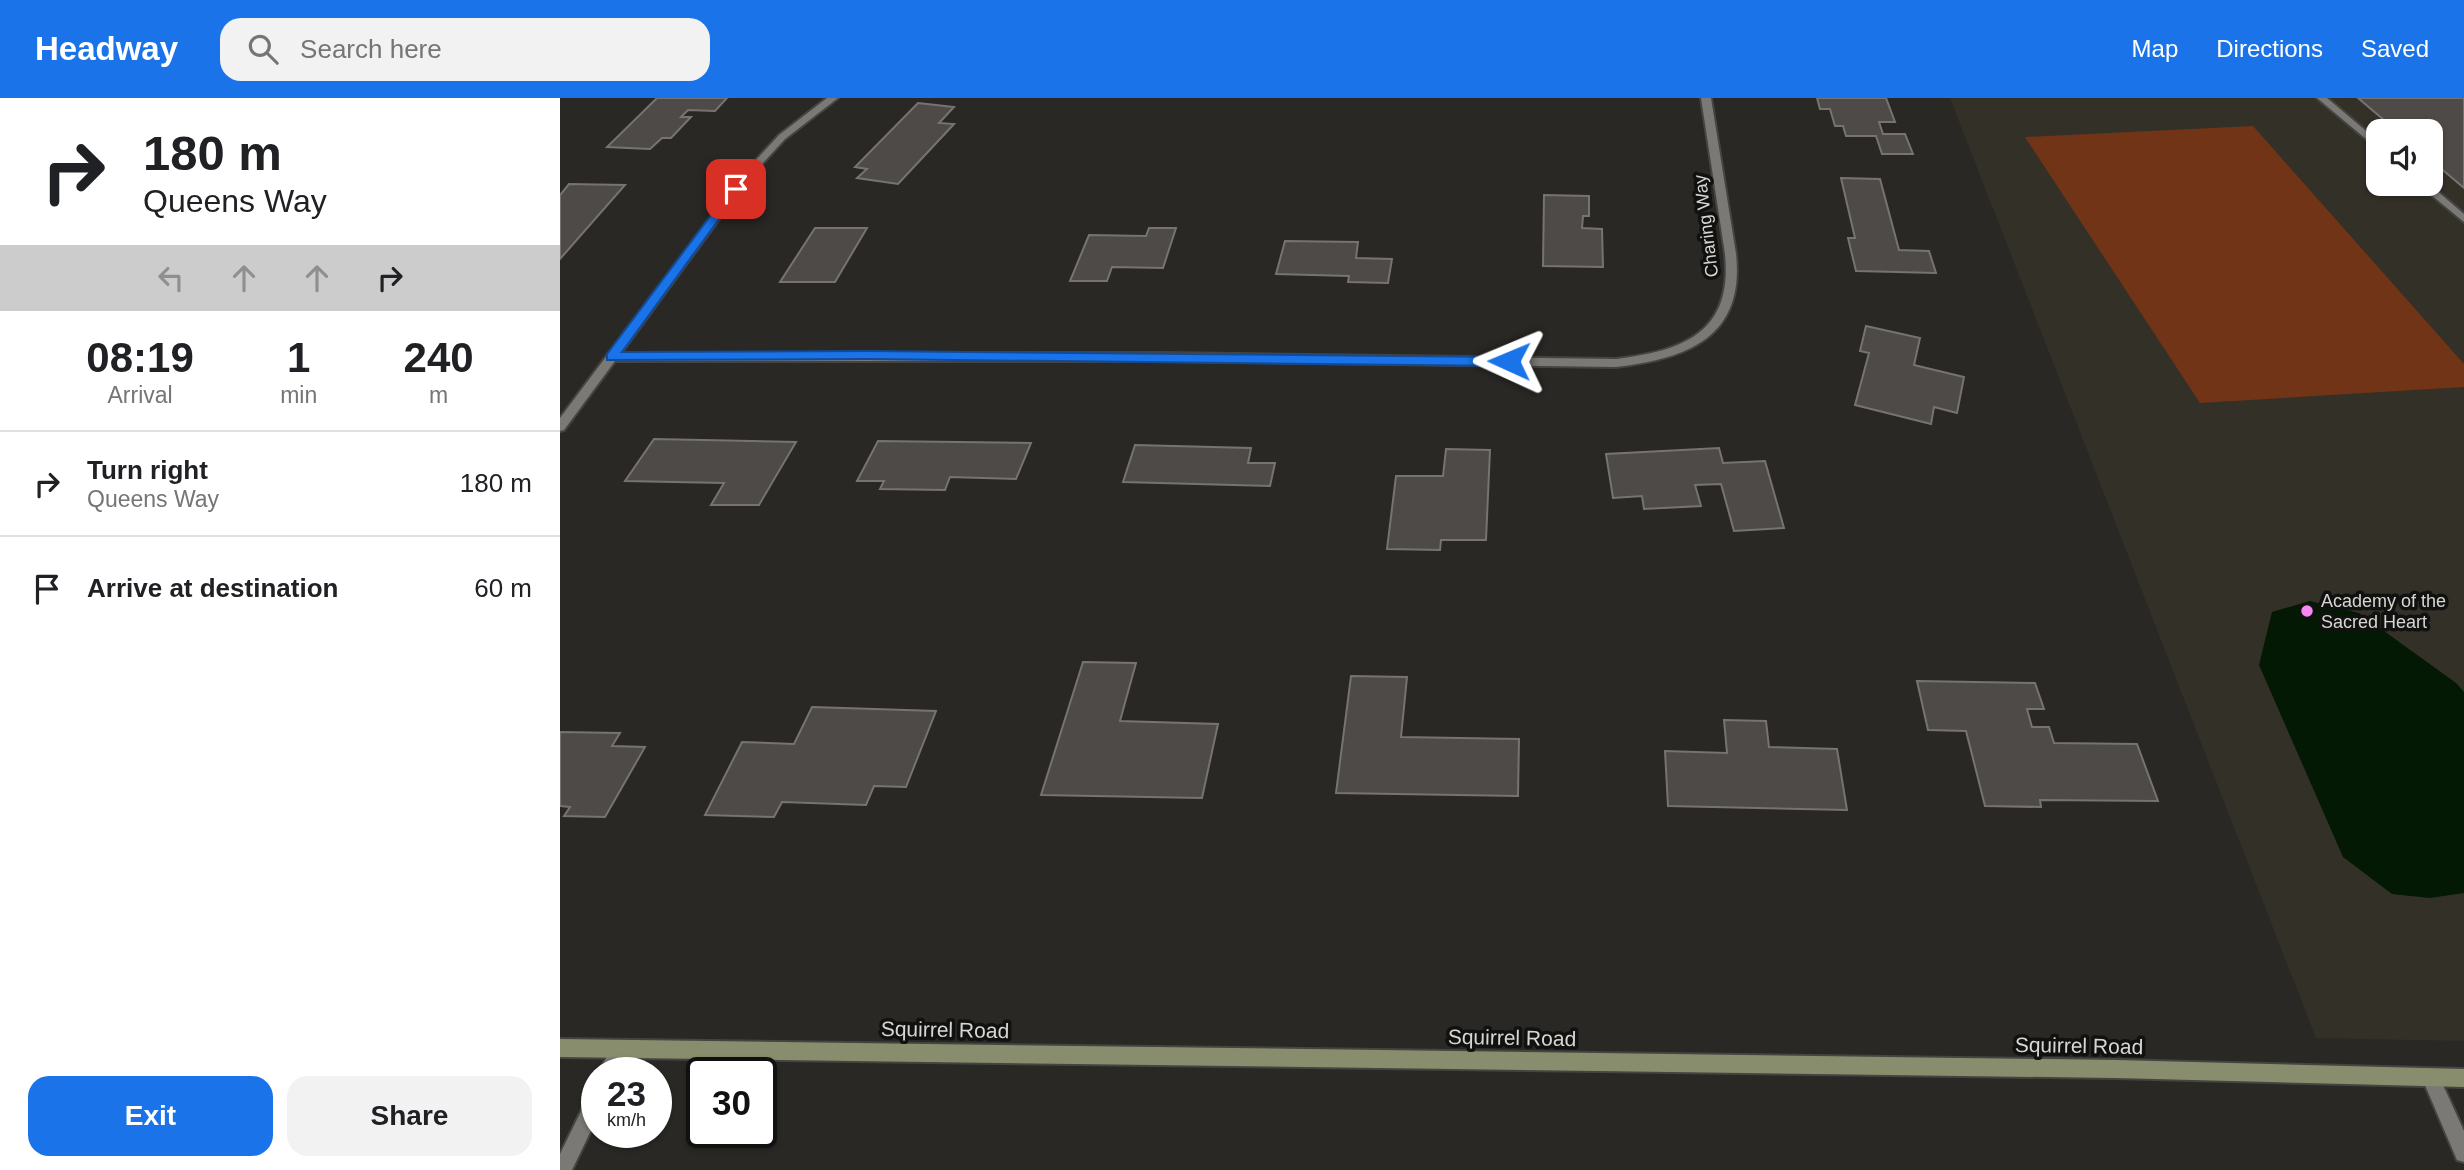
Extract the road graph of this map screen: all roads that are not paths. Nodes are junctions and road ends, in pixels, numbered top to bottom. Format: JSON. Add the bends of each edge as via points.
{"nodes":[{"id":1,"x":833,"y":98,"type":"edge"},
{"id":2,"x":1706,"y":98,"type":"edge"},
{"id":3,"x":2322,"y":98,"type":"edge"},
{"id":4,"x":2366,"y":136,"type":"edge"},
{"id":5,"x":2437,"y":196,"type":"edge"},
{"id":6,"x":2464,"y":219,"type":"edge"},
{"id":7,"x":612,"y":357,"type":"junction"},
{"id":8,"x":560,"y":427,"type":"edge"},
{"id":9,"x":560,"y":1048,"type":"edge"},
{"id":10,"x":619,"y":1049,"type":"junction"},
{"id":11,"x":615,"y":1057,"type":"edge"},
{"id":12,"x":2431,"y":1078,"type":"junction"},
{"id":13,"x":2464,"y":1078,"type":"edge"},
{"id":14,"x":581,"y":1130,"type":"edge"},
{"id":15,"x":2464,"y":1153,"type":"edge"},
{"id":16,"x":562,"y":1170,"type":"edge"}],
"edges":[{"from":1,"to":7,"type":"street","via":[[782,137],[753,167]]},
{"from":2,"to":7,"type":"street","name":"Charing Way","via":[[1731,292],[1723,315],[1706,337],[1683,351],[1652,360]]},
{"from":3,"to":4,"type":"street"},
{"from":5,"to":6,"type":"street"},
{"from":7,"to":8,"type":"street"},
{"from":9,"to":10,"type":"street","name":"Squirrel Road"},
{"from":10,"to":11,"type":"street"},
{"from":10,"to":12,"type":"street","name":"Squirrel Road","via":[[2116,1069]]},
{"from":12,"to":13,"type":"street","name":"Squirrel Road"},
{"from":12,"to":15,"type":"street"},
{"from":14,"to":16,"type":"street"}]}
